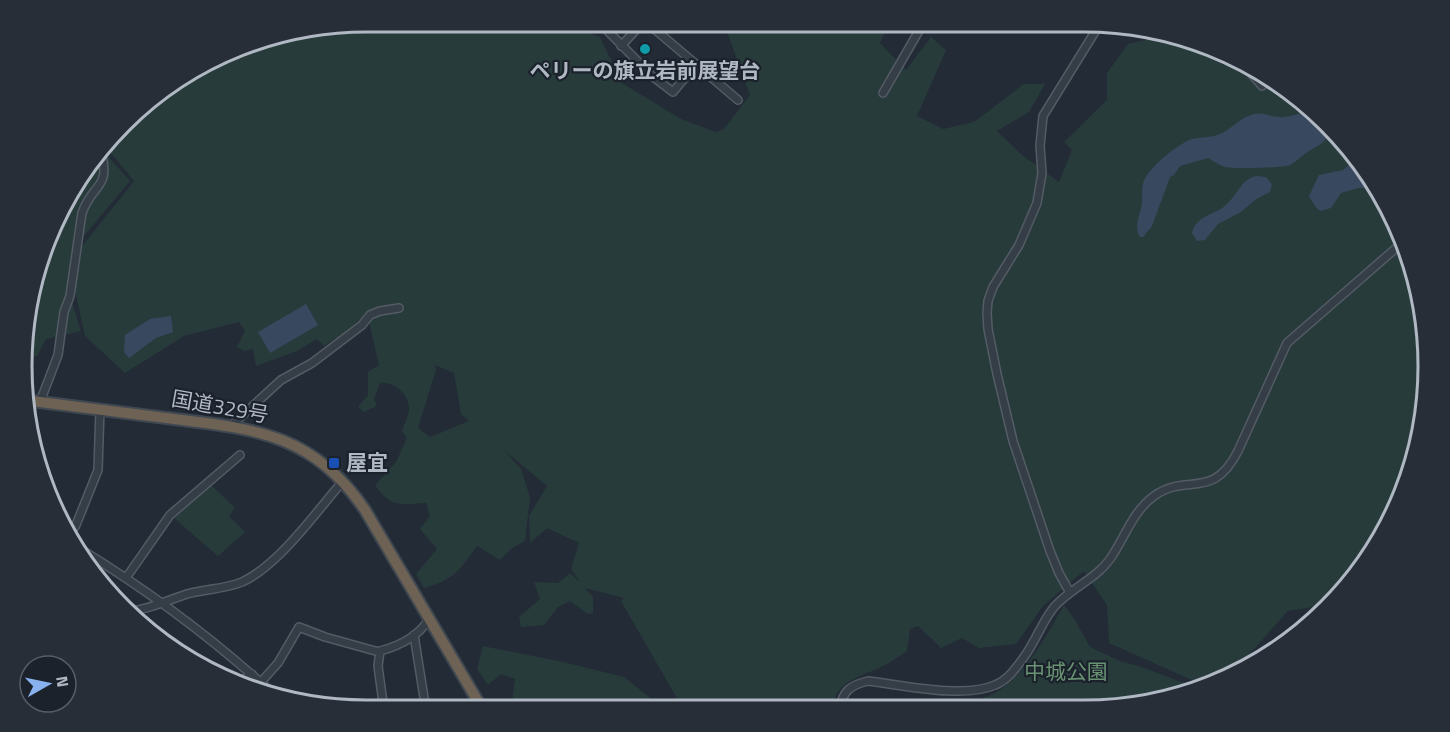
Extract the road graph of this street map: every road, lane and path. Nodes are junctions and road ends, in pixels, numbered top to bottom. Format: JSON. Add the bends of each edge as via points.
{"nodes":[{"id":1,"x":608,"y":32,"type":"edge"},
{"id":2,"x":634,"y":32,"type":"edge"},
{"id":3,"x":657,"y":32,"type":"edge"},
{"id":4,"x":918,"y":32,"type":"edge"},
{"id":5,"x":1095,"y":32,"type":"edge"},
{"id":6,"x":621,"y":46,"type":"junction"},
{"id":7,"x":696,"y":64,"type":"junction"},
{"id":8,"x":1256,"y":79,"type":"edge"},
{"id":9,"x":1262,"y":86,"type":"dead end"},
{"id":10,"x":883,"y":93,"type":"dead end"},
{"id":11,"x":738,"y":99,"type":"dead end"},
{"id":12,"x":102,"y":160,"type":"edge"},
{"id":13,"x":1397,"y":247,"type":"edge"},
{"id":14,"x":399,"y":308,"type":"dead end"},
{"id":15,"x":33,"y":401,"type":"edge"},
{"id":16,"x":40,"y":402,"type":"junction"},
{"id":17,"x":100,"y":409,"type":"junction"},
{"id":18,"x":231,"y":426,"type":"junction"},
{"id":19,"x":240,"y":455,"type":"dead end"},
{"id":20,"x":343,"y":481,"type":"junction"},
{"id":21,"x":74,"y":529,"type":"edge"},
{"id":22,"x":91,"y":556,"type":"edge"},
{"id":23,"x":126,"y":578,"type":"junction"},
{"id":24,"x":1069,"y":591,"type":"junction"},
{"id":25,"x":163,"y":602,"type":"junction"},
{"id":26,"x":138,"y":611,"type":"edge"},
{"id":27,"x":429,"y":619,"type":"junction"},
{"id":28,"x":414,"y":635,"type":"junction"},
{"id":29,"x":379,"y":652,"type":"junction"},
{"id":30,"x":252,"y":674,"type":"junction"},
{"id":31,"x":246,"y":678,"type":"edge"},
{"id":32,"x":261,"y":682,"type":"junction"},
{"id":33,"x":264,"y":685,"type":"edge"},
{"id":34,"x":383,"y":700,"type":"edge"},
{"id":35,"x":424,"y":700,"type":"edge"},
{"id":36,"x":477,"y":700,"type":"edge"},
{"id":37,"x":842,"y":700,"type":"edge"}],
"edges":[{"from":1,"to":6,"type":"street"},
{"from":2,"to":6,"type":"street"},
{"from":3,"to":7,"type":"street"},
{"from":4,"to":10,"type":"street"},
{"from":5,"to":24,"type":"street","via":[[1043,116],[1042,180],[1037,203],[1019,245],[993,287],[987,313],[1013,441],[1050,551]]},
{"from":6,"to":7,"type":"street","via":[[673,92]]},
{"from":7,"to":11,"type":"street"},
{"from":8,"to":9,"type":"street"},
{"from":12,"to":16,"type":"street","via":[[105,176],[86,200],[82,213],[58,355]]},
{"from":13,"to":24,"type":"street","via":[[1287,343],[1238,451],[1222,474],[1208,483],[1169,489],[1154,496],[1135,515],[1103,568]]},
{"from":14,"to":18,"type":"street","via":[[370,315],[312,363],[281,380]]},
{"from":15,"to":16,"type":"highway","name":"国道329号"},
{"from":16,"to":17,"type":"highway","name":"国道329号"},
{"from":17,"to":18,"type":"highway","name":"国道329号"},
{"from":17,"to":21,"type":"street","via":[[98,470]]},
{"from":18,"to":20,"type":"highway","name":"国道329号","via":[[292,444]]},
{"from":19,"to":23,"type":"street","via":[[170,515]]},
{"from":20,"to":25,"type":"street","via":[[260,572],[240,583]]},
{"from":20,"to":27,"type":"highway","name":"国道329号","via":[[365,510]]},
{"from":22,"to":23,"type":"street"},
{"from":23,"to":25,"type":"street"},
{"from":24,"to":37,"type":"street","via":[[1053,608],[1026,656],[997,685],[958,692],[868,681],[854,684]]},
{"from":25,"to":26,"type":"street"},
{"from":25,"to":30,"type":"street"},
{"from":27,"to":28,"type":"street"},
{"from":27,"to":36,"type":"highway","name":"国道329号"},
{"from":28,"to":29,"type":"street"},
{"from":28,"to":35,"type":"street"},
{"from":29,"to":32,"type":"street","via":[[300,627]]},
{"from":29,"to":34,"type":"street"},
{"from":30,"to":31,"type":"street"},
{"from":30,"to":32,"type":"street"},
{"from":32,"to":33,"type":"street"}]}
